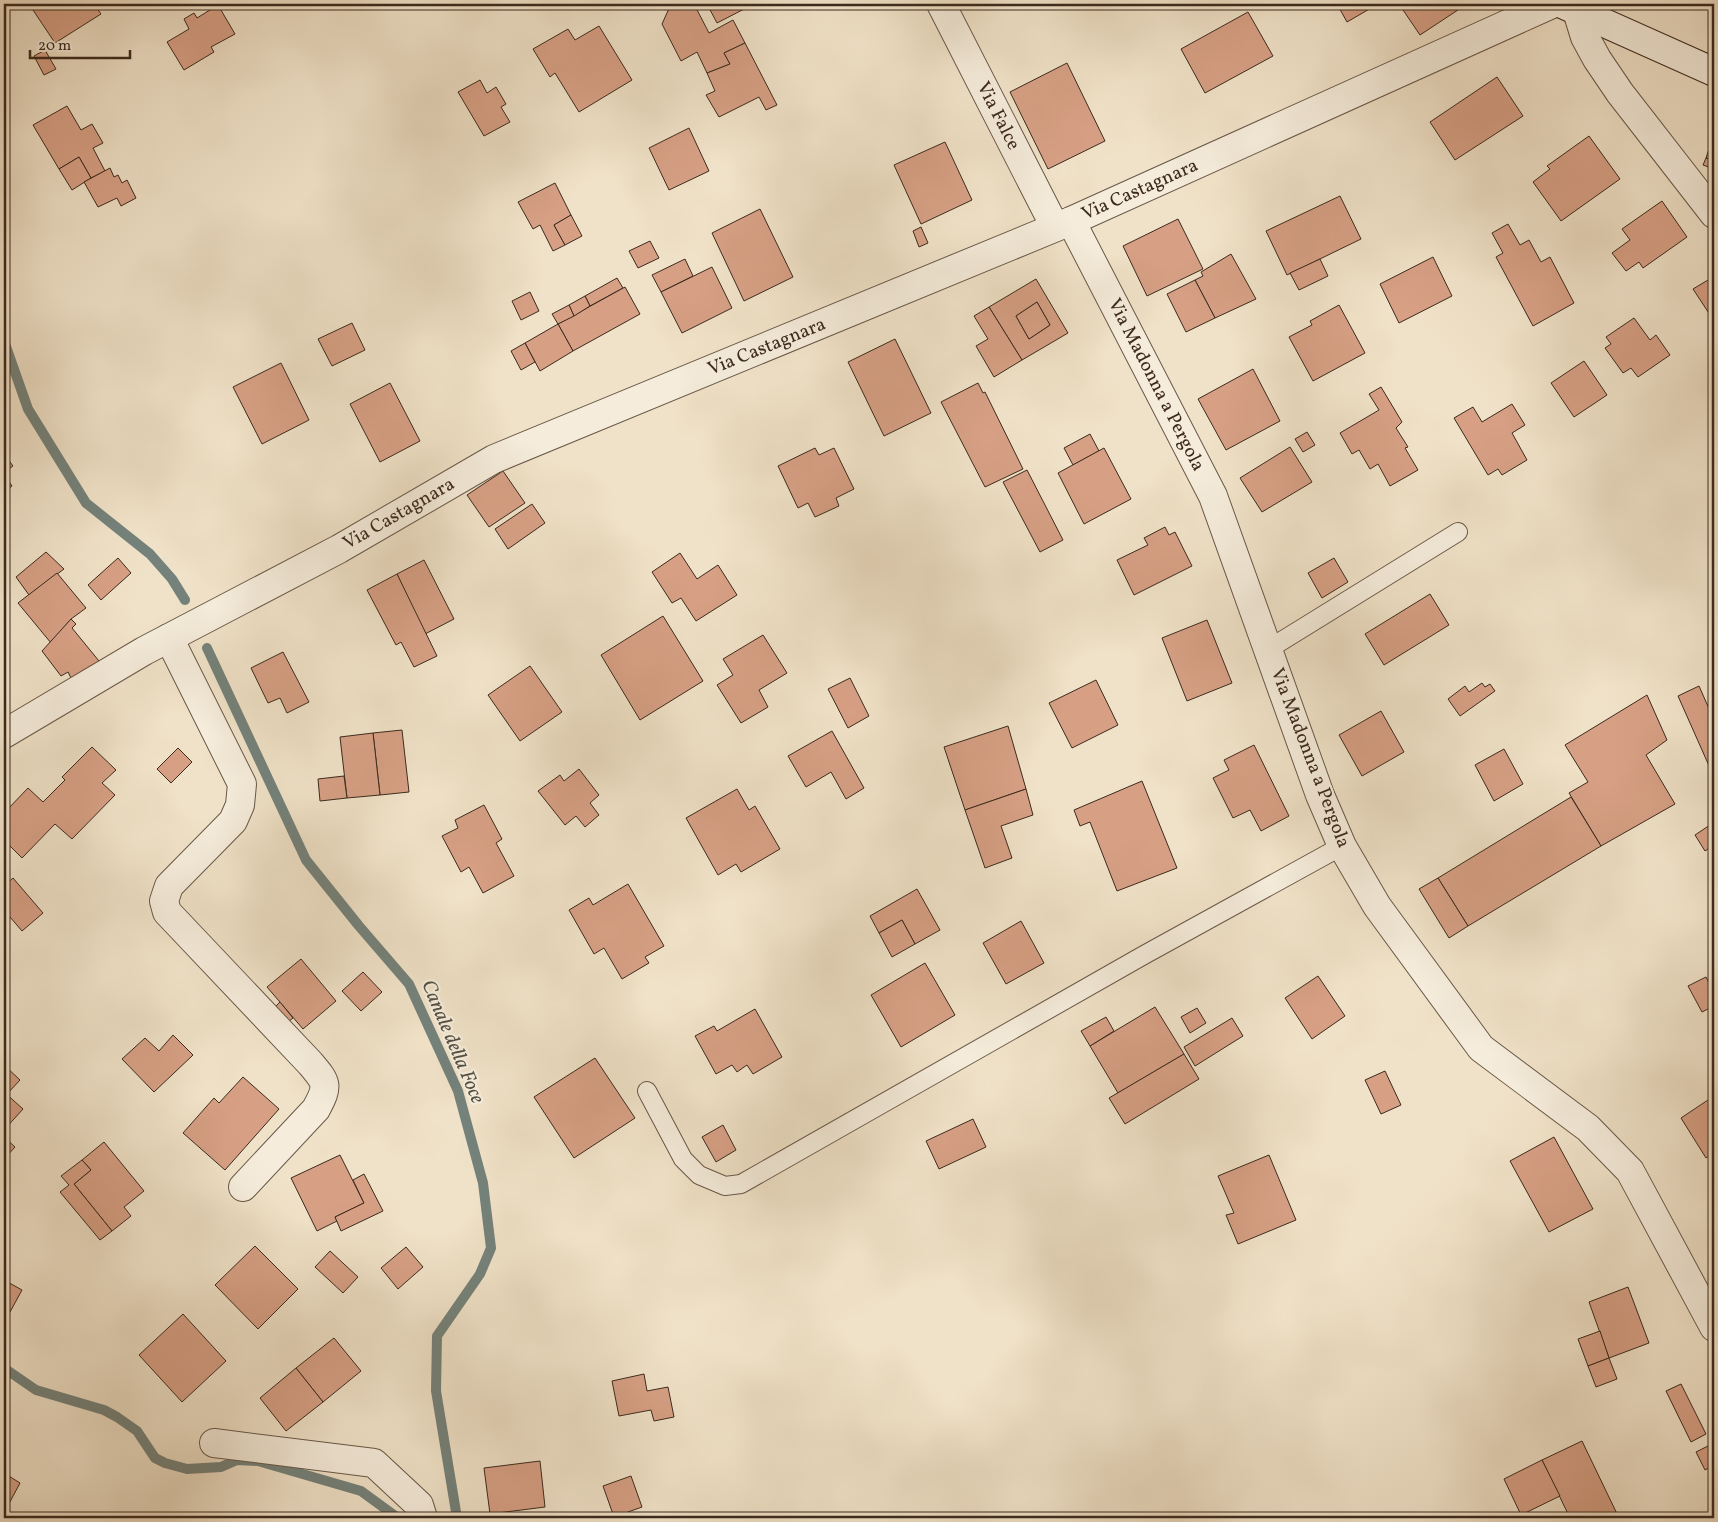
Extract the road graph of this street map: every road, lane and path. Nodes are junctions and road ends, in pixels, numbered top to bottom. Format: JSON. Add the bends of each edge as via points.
{"nodes":[{"id":1,"x":941,"y":4,"type":"edge"},
{"id":2,"x":1563,"y":6,"type":"edge"},
{"id":3,"x":1714,"y":72,"type":"edge"},
{"id":4,"x":1714,"y":214,"type":"edge"},
{"id":5,"x":1063,"y":224,"type":"junction"},
{"id":6,"x":1458,"y":532,"type":"dead end"},
{"id":7,"x":170,"y":638,"type":"junction"},
{"id":8,"x":1267,"y":650,"type":"junction"},
{"id":9,"x":4,"y":734,"type":"edge"},
{"id":10,"x":1342,"y":846,"type":"junction"},
{"id":11,"x":647,"y":1090,"type":"dead end"},
{"id":12,"x":243,"y":1187,"type":"dead end"},
{"id":13,"x":1714,"y":1327,"type":"edge"},
{"id":14,"x":214,"y":1443,"type":"dead end"},
{"id":15,"x":423,"y":1518,"type":"edge"}],
"edges":[{"from":1,"to":5,"type":"street","name":"Via Falce"},
{"from":2,"to":3,"type":"street"},
{"from":2,"to":4,"type":"street","via":[[1620,93]]},
{"from":2,"to":5,"type":"street","name":"Via Castagnara"},
{"from":5,"to":7,"type":"street","name":"Via Castagnara","via":[[494,460],[339,549]]},
{"from":5,"to":8,"type":"street","name":"Via Madonna a Pergola","via":[[1213,496]]},
{"from":6,"to":8,"type":"lane"},
{"from":7,"to":9,"type":"street","name":"Via Castagnara"},
{"from":7,"to":12,"type":"street","via":[[242,784],[240,805],[233,821],[169,886],[164,901],[167,912],[324,1079],[324,1094],[316,1109]]},
{"from":8,"to":10,"type":"street","name":"Via Madonna a Pergola"},
{"from":10,"to":11,"type":"lane","via":[[741,1184],[725,1186],[699,1175],[683,1159]]},
{"from":10,"to":13,"type":"street","name":"Via Madonna a Pergola","via":[[1377,906],[1481,1048],[1588,1128],[1630,1171]]},
{"from":14,"to":15,"type":"street","via":[[374,1463],[419,1505]]}]}
